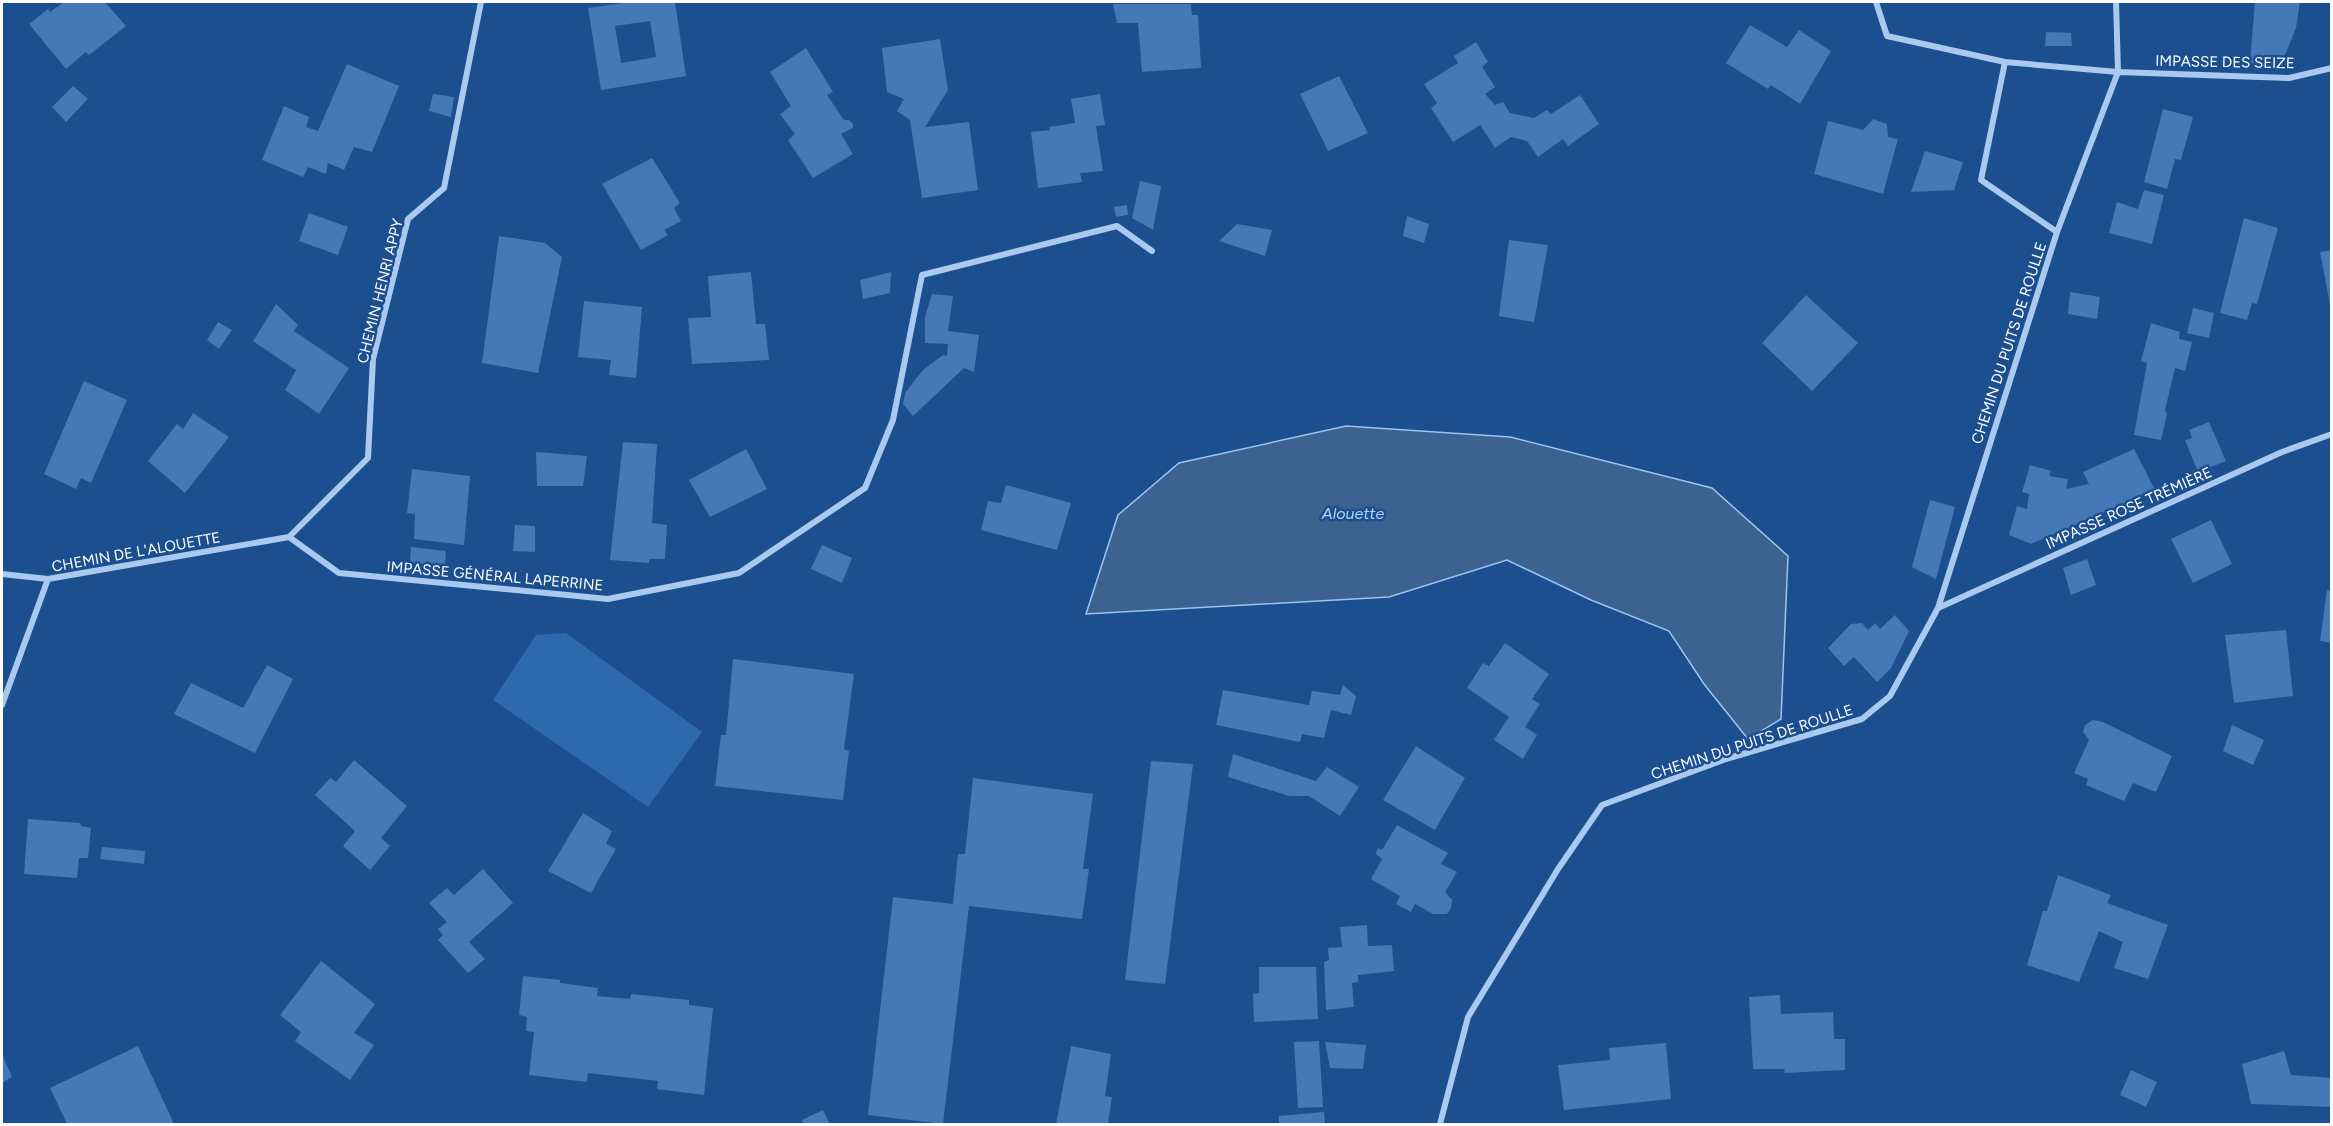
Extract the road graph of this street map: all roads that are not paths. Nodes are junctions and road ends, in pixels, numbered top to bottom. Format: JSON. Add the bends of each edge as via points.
{"nodes":[{"id":1,"x":481,"y":2,"type":"edge"},
{"id":2,"x":1876,"y":2,"type":"edge"},
{"id":3,"x":2116,"y":2,"type":"edge"},
{"id":4,"x":2005,"y":62,"type":"junction"},
{"id":5,"x":2331,"y":68,"type":"edge"},
{"id":6,"x":2118,"y":72,"type":"junction"},
{"id":7,"x":2057,"y":232,"type":"junction"},
{"id":8,"x":1152,"y":251,"type":"dead end"},
{"id":9,"x":2331,"y":434,"type":"edge"},
{"id":10,"x":289,"y":537,"type":"junction"},
{"id":11,"x":2,"y":574,"type":"edge"},
{"id":12,"x":48,"y":579,"type":"junction"},
{"id":13,"x":1938,"y":608,"type":"junction"},
{"id":14,"x":2,"y":705,"type":"edge"},
{"id":15,"x":1440,"y":1125,"type":"edge"}],
"edges":[{"from":1,"to":10,"type":"street","name":"CHEMIN HENRI APPY","via":[[444,188],[408,219],[372,359],[368,458]]},
{"from":2,"to":4,"type":"street","name":"IMPASSE DES SEIZE","via":[[1887,36]]},
{"from":3,"to":6,"type":"street","name":"CHEMIN DU PUITS DE ROULLE"},
{"from":4,"to":6,"type":"street","name":"IMPASSE DES SEIZE"},
{"from":4,"to":7,"type":"street","via":[[1981,180]]},
{"from":5,"to":6,"type":"street","name":"IMPASSE DES SEIZE","via":[[2289,78]]},
{"from":6,"to":7,"type":"street","name":"CHEMIN DU PUITS DE ROULLE"},
{"from":7,"to":13,"type":"street","name":"CHEMIN DU PUITS DE ROULLE"},
{"from":8,"to":10,"type":"street","name":"IMPASSE GÉNÉRAL LAPERRINE","via":[[1117,226],[922,274],[893,420],[865,488],[739,573],[608,599],[339,573]]},
{"from":9,"to":13,"type":"street","name":"IMPASSE ROSE TRÉMIÈRE","via":[[2282,452]]},
{"from":10,"to":12,"type":"street","name":"CHEMIN DE L'ALOUETTE"},
{"from":11,"to":12,"type":"street"},
{"from":12,"to":14,"type":"street","name":"CHEMIN DE L'ALOUETTE"},
{"from":13,"to":15,"type":"street","name":"CHEMIN DU PUITS DE ROULLE","via":[[1890,696],[1862,719],[1726,759],[1602,805],[1467,1017]]}]}
